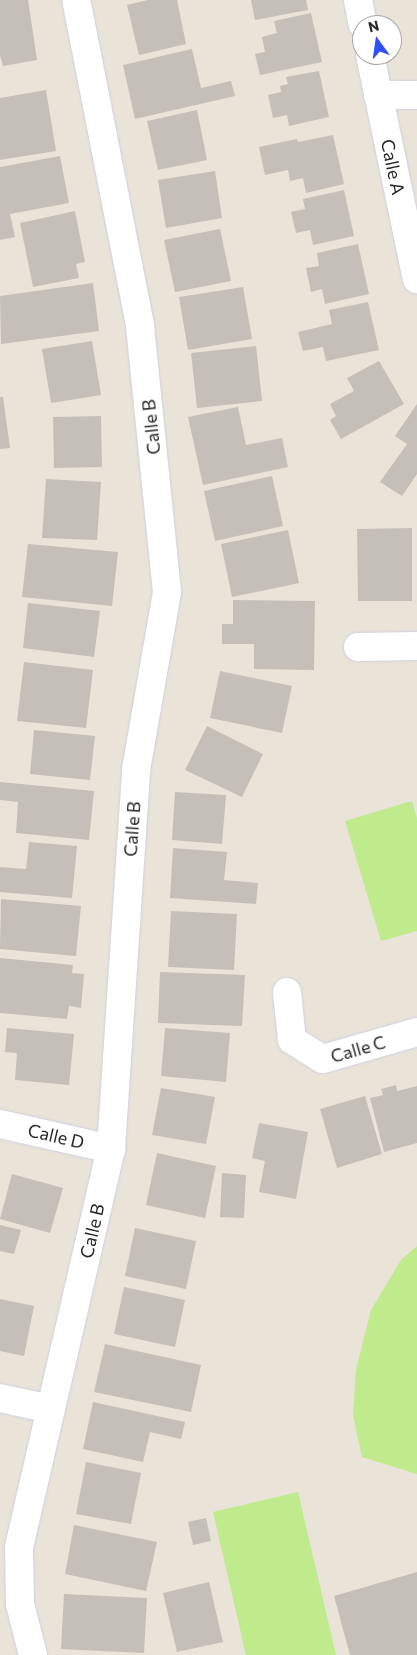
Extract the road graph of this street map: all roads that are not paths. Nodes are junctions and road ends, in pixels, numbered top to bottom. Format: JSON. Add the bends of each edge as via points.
{"nodes":[{"id":1,"x":76,"y":0,"type":"edge"},
{"id":2,"x":358,"y":0,"type":"edge"},
{"id":3,"x":361,"y":15,"type":"edge"},
{"id":4,"x":372,"y":65,"type":"edge"},
{"id":5,"x":378,"y":95,"type":"junction"},
{"id":6,"x":417,"y":95,"type":"edge"},
{"id":7,"x":417,"y":279,"type":"edge"},
{"id":8,"x":417,"y":646,"type":"edge"},
{"id":9,"x":358,"y":647,"type":"dead end"},
{"id":10,"x":287,"y":992,"type":"dead end"},
{"id":11,"x":417,"y":1032,"type":"edge"},
{"id":12,"x":0,"y":1124,"type":"edge"},
{"id":13,"x":111,"y":1149,"type":"junction"},
{"id":14,"x":0,"y":1398,"type":"edge"},
{"id":15,"x":51,"y":1409,"type":"junction"},
{"id":16,"x":33,"y":1655,"type":"edge"}],
"edges":[{"from":1,"to":13,"type":"street","name":"Calle B","via":[[140,325],[167,592],[136,770]]},
{"from":2,"to":3,"type":"street"},
{"from":4,"to":5,"type":"street","name":"Calle A"},
{"from":5,"to":6,"type":"street"},
{"from":5,"to":7,"type":"street","name":"Calle A"},
{"from":8,"to":9,"type":"street"},
{"from":10,"to":11,"type":"street","name":"Calle C","via":[[292,1040],[323,1059]]},
{"from":12,"to":13,"type":"street","name":"Calle D"},
{"from":13,"to":15,"type":"street","name":"Calle B"},
{"from":14,"to":15,"type":"street"},
{"from":15,"to":16,"type":"street","name":"Calle B","via":[[19,1547],[20,1604]]}]}
